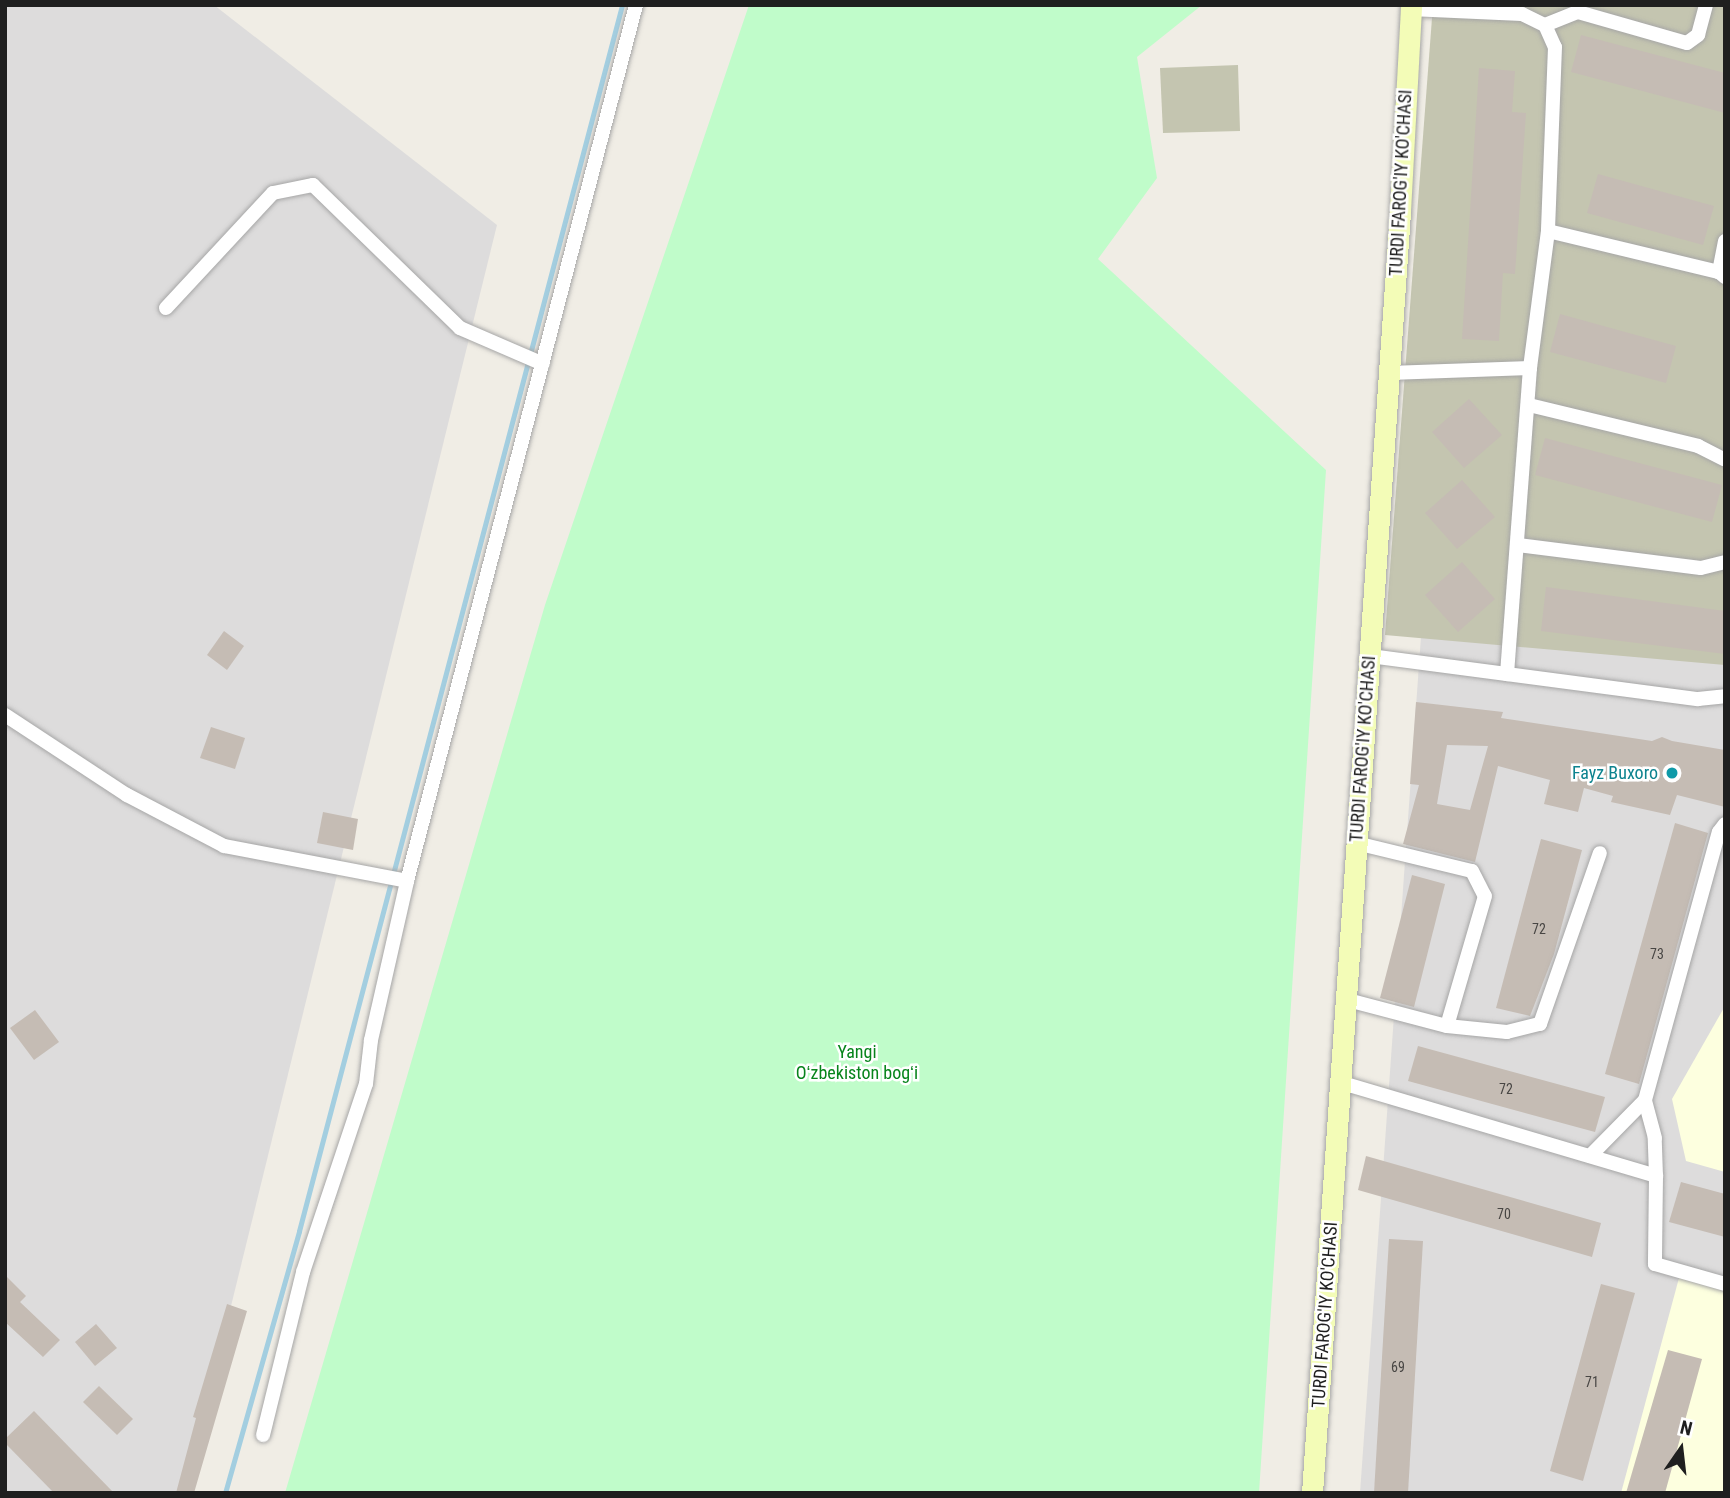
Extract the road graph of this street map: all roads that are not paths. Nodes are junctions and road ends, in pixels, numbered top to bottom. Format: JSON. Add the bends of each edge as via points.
{"nodes":[{"id":1,"x":636,"y":5,"type":"edge"},
{"id":2,"x":1706,"y":5,"type":"edge"},
{"id":3,"x":1410,"y":7,"type":"edge"},
{"id":4,"x":1545,"y":25,"type":"junction"},
{"id":5,"x":1548,"y":231,"type":"junction"},
{"id":6,"x":1725,"y":241,"type":"edge"},
{"id":7,"x":1722,"y":274,"type":"edge"},
{"id":8,"x":166,"y":308,"type":"dead end"},
{"id":9,"x":534,"y":361,"type":"junction"},
{"id":10,"x":1530,"y":368,"type":"junction"},
{"id":11,"x":1389,"y":373,"type":"junction"},
{"id":12,"x":1529,"y":405,"type":"junction"},
{"id":13,"x":1725,"y":460,"type":"edge"},
{"id":14,"x":1518,"y":545,"type":"junction"},
{"id":15,"x":1725,"y":562,"type":"edge"},
{"id":16,"x":1370,"y":656,"type":"junction"},
{"id":17,"x":1507,"y":674,"type":"junction"},
{"id":18,"x":1725,"y":696,"type":"edge"},
{"id":19,"x":5,"y":715,"type":"edge"},
{"id":20,"x":1725,"y":824,"type":"edge"},
{"id":21,"x":1356,"y":843,"type":"junction"},
{"id":22,"x":1600,"y":853,"type":"dead end"},
{"id":23,"x":407,"y":881,"type":"junction"},
{"id":24,"x":1344,"y":999,"type":"junction"},
{"id":25,"x":1447,"y":1026,"type":"junction"},
{"id":26,"x":1339,"y":1082,"type":"junction"},
{"id":27,"x":1645,"y":1100,"type":"junction"},
{"id":28,"x":1590,"y":1156,"type":"junction"},
{"id":29,"x":1656,"y":1176,"type":"junction"},
{"id":30,"x":1725,"y":1284,"type":"edge"},
{"id":31,"x":263,"y":1435,"type":"dead end"},
{"id":32,"x":1312,"y":1493,"type":"edge"}],
"edges":[{"from":1,"to":9,"type":"street"},
{"from":2,"to":4,"type":"street","via":[[1698,35],[1687,43],[1578,12]]},
{"from":3,"to":4,"type":"street","via":[[1522,14]]},
{"from":3,"to":11,"type":"main road","name":"TURDI FAROG'IY KO'CHASI"},
{"from":4,"to":5,"type":"street","via":[[1555,47]]},
{"from":5,"to":7,"type":"street"},
{"from":5,"to":10,"type":"street"},
{"from":6,"to":7,"type":"street"},
{"from":8,"to":9,"type":"street","via":[[273,193],[313,185],[460,328]]},
{"from":9,"to":23,"type":"street"},
{"from":10,"to":11,"type":"street"},
{"from":10,"to":12,"type":"street"},
{"from":11,"to":16,"type":"main road","name":"TURDI FAROG'IY KO'CHASI"},
{"from":12,"to":13,"type":"street","via":[[1698,446]]},
{"from":12,"to":14,"type":"street"},
{"from":14,"to":15,"type":"street","via":[[1701,568]]},
{"from":14,"to":17,"type":"street"},
{"from":16,"to":17,"type":"street"},
{"from":16,"to":21,"type":"main road","name":"TURDI FAROG'IY KO'CHASI"},
{"from":17,"to":18,"type":"street","via":[[1698,699]]},
{"from":19,"to":23,"type":"street","via":[[127,795],[225,846]]},
{"from":20,"to":27,"type":"street","via":[[1719,832]]},
{"from":21,"to":24,"type":"main road","name":"TURDI FAROG'IY KO'CHASI"},
{"from":21,"to":25,"type":"street","via":[[1472,871],[1485,896]]},
{"from":22,"to":25,"type":"street","via":[[1540,1024],[1507,1032]]},
{"from":23,"to":31,"type":"street","via":[[371,1040],[366,1084],[303,1272]]},
{"from":24,"to":25,"type":"street"},
{"from":24,"to":26,"type":"main road","name":"TURDI FAROG'IY KO'CHASI"},
{"from":26,"to":28,"type":"street"},
{"from":26,"to":32,"type":"main road","name":"TURDI FAROG'IY KO'CHASI"},
{"from":27,"to":28,"type":"street"},
{"from":27,"to":29,"type":"street","via":[[1655,1138]]},
{"from":28,"to":29,"type":"street"},
{"from":29,"to":30,"type":"street","via":[[1655,1264]]}]}
